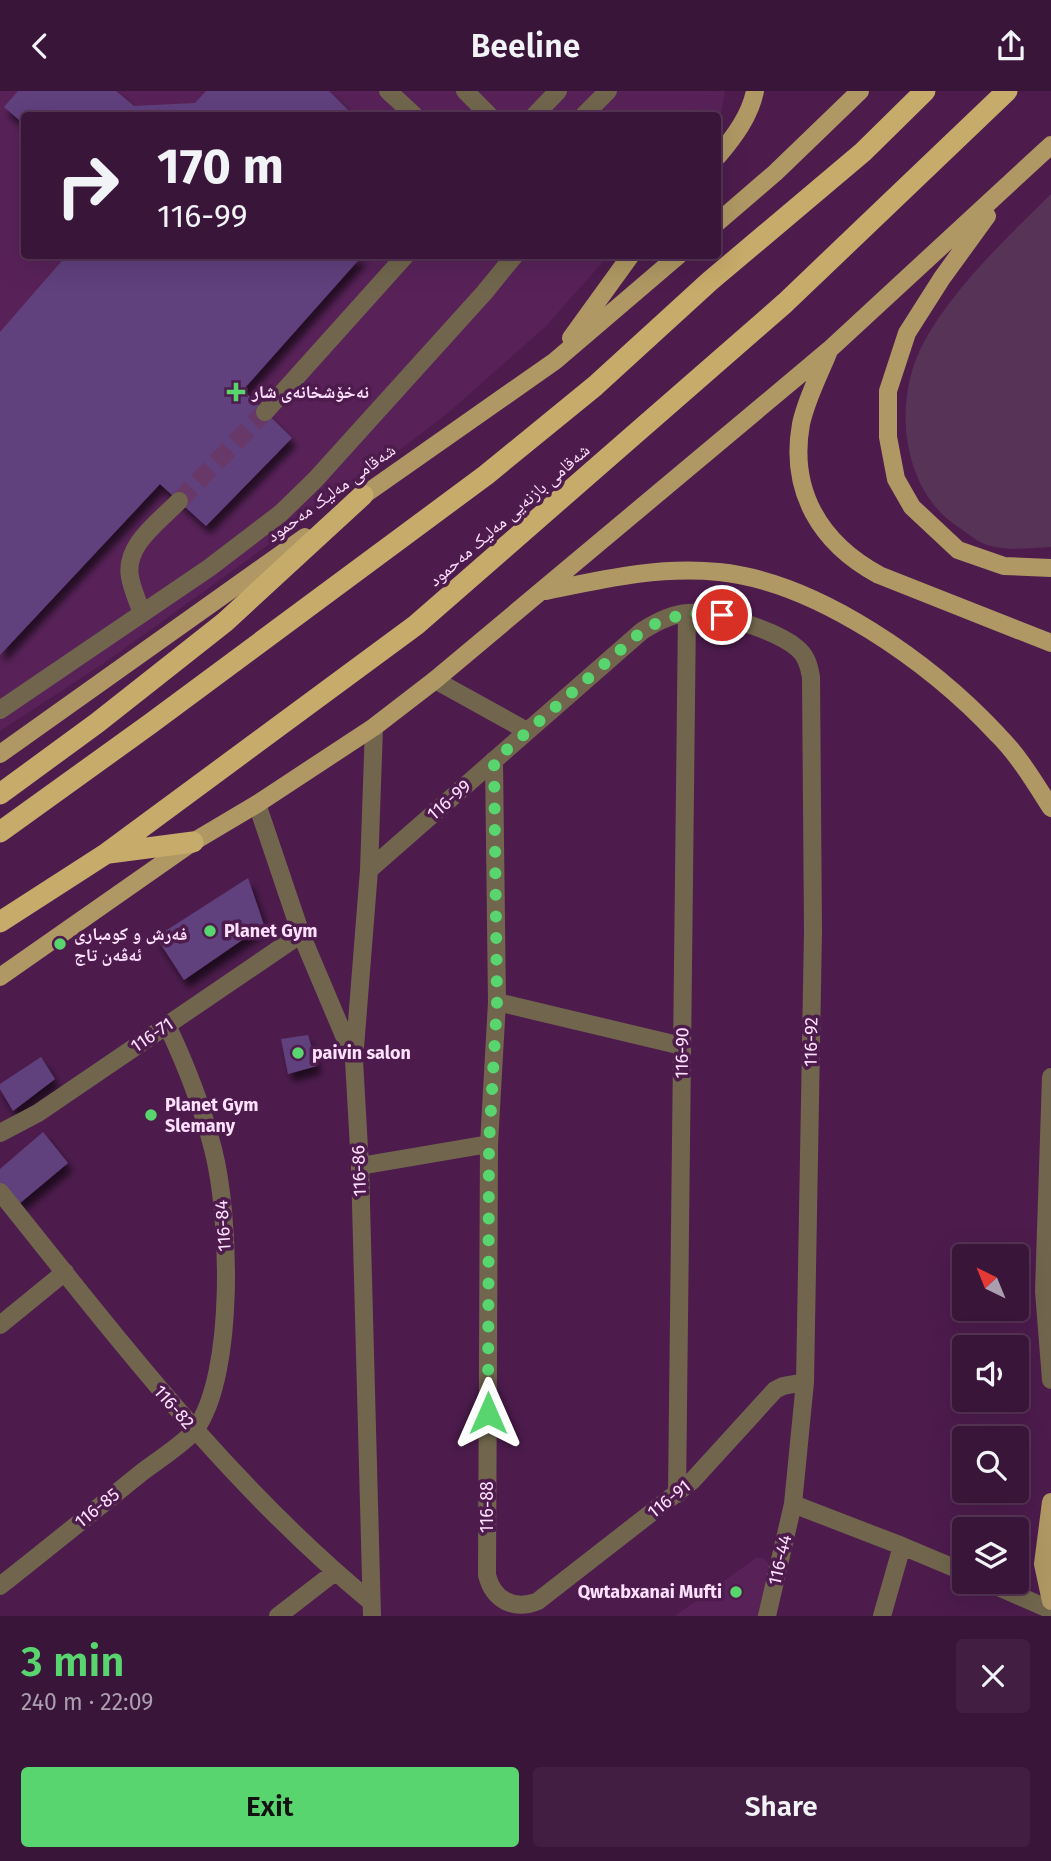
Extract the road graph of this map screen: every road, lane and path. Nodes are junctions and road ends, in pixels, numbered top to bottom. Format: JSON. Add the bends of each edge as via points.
{"nodes":[{"id":1,"x":388,"y":91,"type":"edge"},
{"id":2,"x":465,"y":91,"type":"edge"},
{"id":3,"x":558,"y":91,"type":"edge"},
{"id":4,"x":608,"y":91,"type":"edge"},
{"id":5,"x":755,"y":91,"type":"edge"},
{"id":6,"x":860,"y":91,"type":"edge"},
{"id":7,"x":925,"y":91,"type":"edge"},
{"id":8,"x":1007,"y":91,"type":"edge"},
{"id":9,"x":411,"y":112,"type":"edge"},
{"id":10,"x":486,"y":112,"type":"edge"},
{"id":11,"x":538,"y":112,"type":"edge"},
{"id":12,"x":587,"y":112,"type":"edge"},
{"id":13,"x":1051,"y":145,"type":"edge"},
{"id":14,"x":721,"y":152,"type":"edge"},
{"id":15,"x":1010,"y":184,"type":"junction"},
{"id":16,"x":721,"y":219,"type":"edge"},
{"id":17,"x":402,"y":259,"type":"edge"},
{"id":18,"x":512,"y":259,"type":"edge"},
{"id":19,"x":628,"y":259,"type":"edge"},
{"id":20,"x":673,"y":259,"type":"edge"},
{"id":21,"x":829,"y":350,"type":"junction"},
{"id":22,"x":555,"y":361,"type":"junction"},
{"id":23,"x":265,"y":412,"type":"tunnel mouth"},
{"id":24,"x":363,"y":495,"type":"junction"},
{"id":25,"x":179,"y":501,"type":"tunnel mouth"},
{"id":26,"x":1051,"y":568,"type":"edge"},
{"id":27,"x":542,"y":591,"type":"junction"},
{"id":28,"x":142,"y":613,"type":"junction"},
{"id":29,"x":687,"y":613,"type":"junction"},
{"id":30,"x":738,"y":621,"type":"joint"},
{"id":31,"x":1051,"y":643,"type":"edge"},
{"id":32,"x":435,"y":680,"type":"junction"},
{"id":33,"x":0,"y":710,"type":"edge"},
{"id":34,"x":374,"y":727,"type":"junction"},
{"id":35,"x":527,"y":731,"type":"junction"},
{"id":36,"x":0,"y":754,"type":"edge"},
{"id":37,"x":494,"y":761,"type":"junction"},
{"id":38,"x":0,"y":794,"type":"edge"},
{"id":39,"x":257,"y":804,"type":"junction"},
{"id":40,"x":1051,"y":808,"type":"edge"},
{"id":41,"x":0,"y":832,"type":"edge"},
{"id":42,"x":194,"y":842,"type":"junction"},
{"id":43,"x":107,"y":853,"type":"junction"},
{"id":44,"x":369,"y":870,"type":"junction"},
{"id":45,"x":0,"y":922,"type":"edge"},
{"id":46,"x":301,"y":934,"type":"junction"},
{"id":47,"x":0,"y":977,"type":"edge"},
{"id":48,"x":497,"y":1002,"type":"junction"},
{"id":49,"x":167,"y":1025,"type":"junction"},
{"id":50,"x":682,"y":1046,"type":"junction"},
{"id":51,"x":354,"y":1060,"type":"junction"},
{"id":52,"x":1051,"y":1077,"type":"edge"},
{"id":53,"x":0,"y":1133,"type":"edge"},
{"id":54,"x":489,"y":1144,"type":"junction"},
{"id":55,"x":360,"y":1167,"type":"junction"},
{"id":56,"x":0,"y":1192,"type":"edge"},
{"id":57,"x":65,"y":1272,"type":"junction"},
{"id":58,"x":0,"y":1325,"type":"edge"},
{"id":59,"x":1051,"y":1380,"type":"edge"},
{"id":60,"x":805,"y":1382,"type":"junction"},
{"id":61,"x":194,"y":1431,"type":"junction"},
{"id":62,"x":677,"y":1494,"type":"junction"},
{"id":63,"x":1051,"y":1502,"type":"edge"},
{"id":64,"x":793,"y":1504,"type":"junction"},
{"id":65,"x":902,"y":1546,"type":"junction"},
{"id":66,"x":952,"y":1567,"type":"edge"},
{"id":67,"x":335,"y":1572,"type":"junction"},
{"id":68,"x":0,"y":1586,"type":"edge"},
{"id":69,"x":1014,"y":1594,"type":"edge"},
{"id":70,"x":1051,"y":1601,"type":"edge"},
{"id":71,"x":520,"y":1606,"type":"joint"},
{"id":72,"x":371,"y":1608,"type":"edge"},
{"id":73,"x":1051,"y":1610,"type":"edge"},
{"id":74,"x":278,"y":1616,"type":"edge"},
{"id":75,"x":767,"y":1616,"type":"edge"},
{"id":76,"x":882,"y":1616,"type":"edge"}],
"edges":[{"from":1,"to":9,"type":"street"},
{"from":2,"to":10,"type":"street"},
{"from":3,"to":11,"type":"street"},
{"from":4,"to":12,"type":"street"},
{"from":5,"to":14,"type":"main road","via":[[749,111]]},
{"from":6,"to":16,"type":"main road"},
{"from":7,"to":41,"type":"highway","via":[[863,152],[486,475]]},
{"from":8,"to":43,"type":"highway","name":"شەقامی بازنەیی مەلیک مەحمود","via":[[785,303],[416,625]]},
{"from":13,"to":15,"type":"main road"},
{"from":15,"to":21,"type":"main road"},
{"from":15,"to":26,"type":"main road","via":[[907,333],[888,391],[888,437],[896,479],[912,507],[958,550],[1004,566]]},
{"from":17,"to":23,"type":"street"},
{"from":18,"to":28,"type":"street","via":[[307,488],[252,536]]},
{"from":19,"to":22,"type":"main road"},
{"from":20,"to":22,"type":"main road","name":"شەقامی مەلیک مەحمود"},
{"from":21,"to":27,"type":"main road"},
{"from":21,"to":31,"type":"main road","via":[[802,421],[797,455],[807,498],[828,535],[880,575]]},
{"from":22,"to":24,"type":"main road","name":"شەقامی مەلیک مەحمود"},
{"from":24,"to":36,"type":"main road","name":"شەقامی مەلیک مەحمود"},
{"from":24,"to":38,"type":"highway","via":[[225,622]]},
{"from":25,"to":28,"type":"street","via":[[131,557],[130,577]]},
{"from":27,"to":32,"type":"main road"},
{"from":27,"to":40,"type":"main road","via":[[638,572],[676,570],[721,572],[807,597],[911,657],[965,702],[1012,750]]},
{"from":28,"to":33,"type":"street"},
{"from":29,"to":30,"type":"street","name":"116-99"},
{"from":29,"to":35,"type":"street","name":"116-99","via":[[642,631]]},
{"from":29,"to":50,"type":"street","name":"116-90"},
{"from":30,"to":60,"type":"street","name":"116-92","via":[[796,647],[804,655],[811,677],[813,931]]},
{"from":32,"to":34,"type":"main road"},
{"from":32,"to":35,"type":"street"},
{"from":34,"to":39,"type":"main road"},
{"from":34,"to":44,"type":"street","name":"116-86"},
{"from":35,"to":37,"type":"street","name":"116-99"},
{"from":37,"to":44,"type":"street","name":"116-99"},
{"from":37,"to":48,"type":"street","name":"116-88"},
{"from":39,"to":42,"type":"main road"},
{"from":39,"to":46,"type":"street"},
{"from":42,"to":43,"type":"highway"},
{"from":42,"to":47,"type":"main road"},
{"from":43,"to":45,"type":"highway","name":"شەقامی بازنەیی مەلیک مەحمود"},
{"from":44,"to":51,"type":"street","name":"116-86"},
{"from":46,"to":49,"type":"street","name":"116-71"},
{"from":46,"to":51,"type":"street"},
{"from":48,"to":50,"type":"street"},
{"from":48,"to":54,"type":"street","name":"116-88"},
{"from":49,"to":53,"type":"street","name":"116-71","via":[[38,1113]]},
{"from":49,"to":61,"type":"street","name":"116-84","via":[[200,1101],[223,1202],[224,1330],[216,1376]]},
{"from":50,"to":62,"type":"street","name":"116-90"},
{"from":51,"to":55,"type":"street","name":"116-86"},
{"from":52,"to":59,"type":"street","via":[[1044,1291]]},
{"from":54,"to":55,"type":"street"},
{"from":54,"to":71,"type":"street","name":"116-88","via":[[487,1575],[502,1600]]},
{"from":55,"to":72,"type":"street","name":"116-86"},
{"from":56,"to":57,"type":"street","name":"116-82"},
{"from":57,"to":58,"type":"street"},
{"from":57,"to":61,"type":"street","name":"116-82"},
{"from":60,"to":62,"type":"street","name":"116-91","via":[[775,1390]]},
{"from":60,"to":64,"type":"street","name":"116-92"},
{"from":61,"to":67,"type":"street","name":"116-82"},
{"from":61,"to":68,"type":"street","name":"116-85"},
{"from":62,"to":71,"type":"street","name":"116-91","via":[[538,1601]]},
{"from":63,"to":70,"type":"main road","via":[[1043,1564]]},
{"from":64,"to":65,"type":"street"},
{"from":64,"to":75,"type":"street","name":"116-44"},
{"from":65,"to":66,"type":"street"},
{"from":65,"to":76,"type":"street"},
{"from":67,"to":72,"type":"street","name":"116-82"},
{"from":67,"to":74,"type":"street"},
{"from":69,"to":73,"type":"street"}]}
